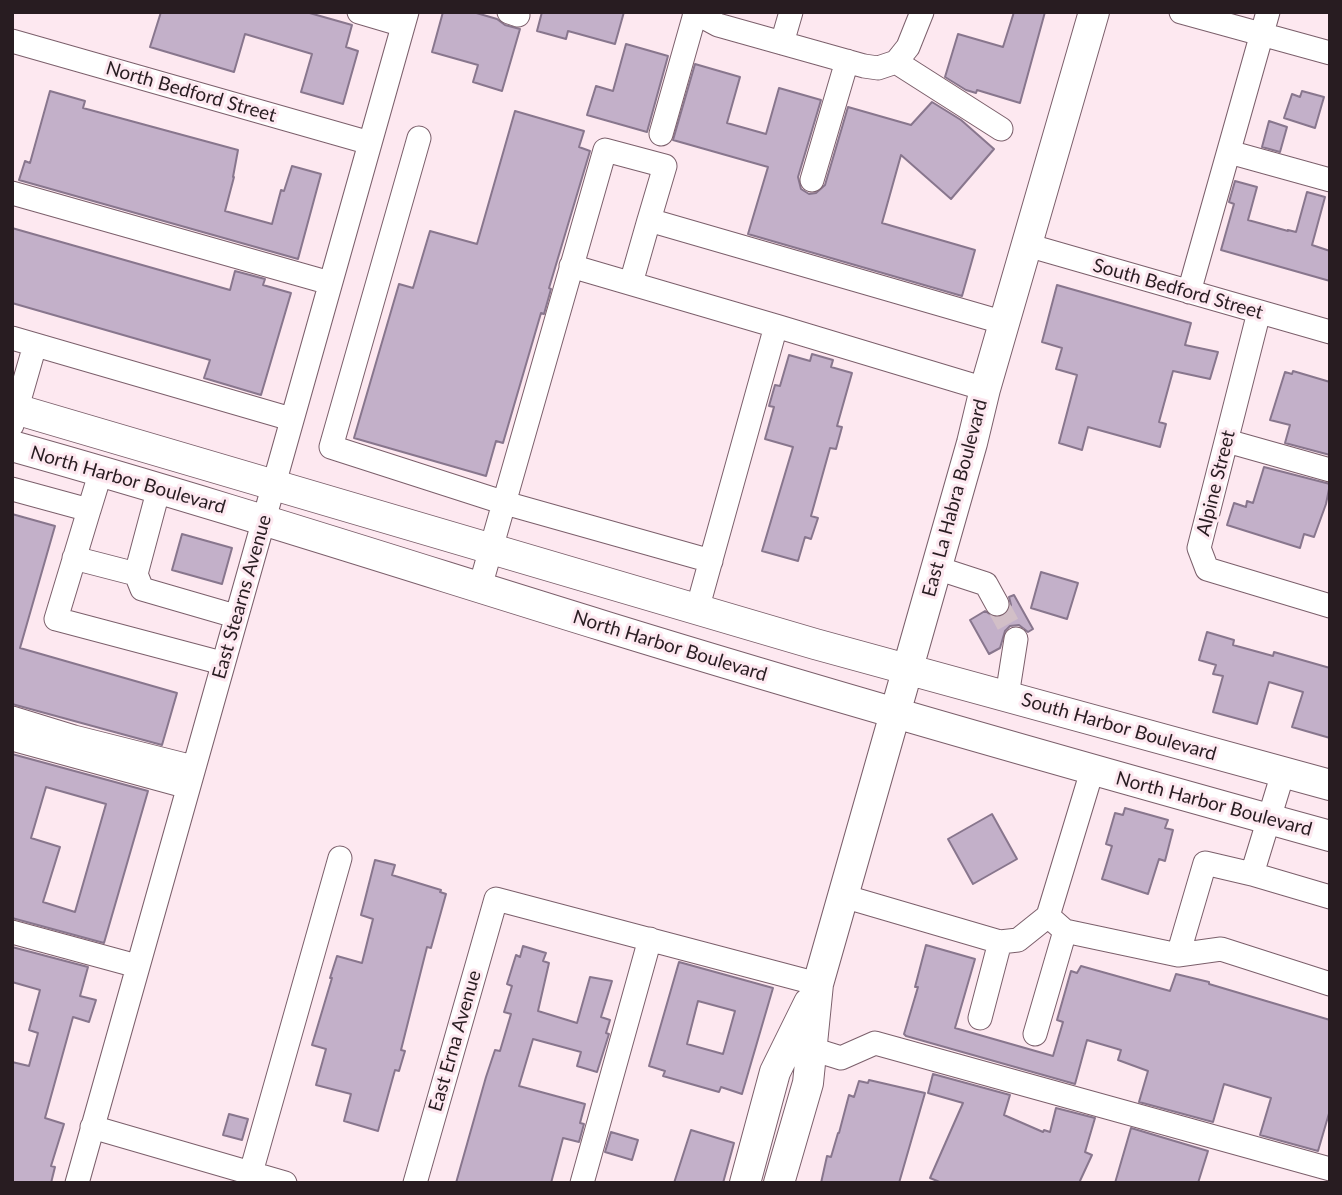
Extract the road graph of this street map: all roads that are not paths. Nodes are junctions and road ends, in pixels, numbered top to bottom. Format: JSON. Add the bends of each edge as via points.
{"nodes":[{"id":1,"x":359,"y":12,"type":"edge"},
{"id":2,"x":791,"y":12,"type":"edge"},
{"id":3,"x":922,"y":12,"type":"edge"},
{"id":4,"x":1094,"y":12,"type":"edge"},
{"id":5,"x":1181,"y":12,"type":"edge"},
{"id":6,"x":694,"y":13,"type":"edge"},
{"id":7,"x":405,"y":18,"type":"edge"},
{"id":8,"x":1265,"y":23,"type":"edge"},
{"id":9,"x":12,"y":41,"type":"edge"},
{"id":10,"x":782,"y":43,"type":"junction"},
{"id":11,"x":1330,"y":53,"type":"edge"},
{"id":12,"x":847,"y":61,"type":"junction"},
{"id":13,"x":896,"y":62,"type":"junction"},
{"id":14,"x":1000,"y":130,"type":"dead end"},
{"id":15,"x":661,"y":134,"type":"dead end"},
{"id":16,"x":419,"y":138,"type":"dead end"},
{"id":17,"x":370,"y":143,"type":"junction"},
{"id":18,"x":1229,"y":152,"type":"junction"},
{"id":19,"x":812,"y":180,"type":"dead end"},
{"id":20,"x":1330,"y":180,"type":"edge"},
{"id":21,"x":12,"y":193,"type":"edge"},
{"id":22,"x":649,"y":220,"type":"junction"},
{"id":23,"x":1027,"y":245,"type":"junction"},
{"id":24,"x":571,"y":266,"type":"junction"},
{"id":25,"x":631,"y":283,"type":"junction"},
{"id":26,"x":330,"y":284,"type":"junction"},
{"id":27,"x":1189,"y":292,"type":"junction"},
{"id":28,"x":1259,"y":312,"type":"junction"},
{"id":29,"x":1005,"y":323,"type":"junction"},
{"id":30,"x":776,"y":326,"type":"junction"},
{"id":31,"x":1330,"y":332,"type":"edge"},
{"id":32,"x":12,"y":338,"type":"edge"},
{"id":33,"x":35,"y":345,"type":"junction"},
{"id":34,"x":985,"y":389,"type":"junction"},
{"id":35,"x":14,"y":414,"type":"edge"},
{"id":36,"x":291,"y":419,"type":"junction"},
{"id":37,"x":1227,"y":441,"type":"junction"},
{"id":38,"x":12,"y":446,"type":"edge"},
{"id":39,"x":1330,"y":470,"type":"edge"},
{"id":40,"x":101,"y":471,"type":"junction"},
{"id":41,"x":274,"y":485,"type":"junction"},
{"id":42,"x":159,"y":488,"type":"junction"},
{"id":43,"x":12,"y":489,"type":"edge"},
{"id":44,"x":505,"y":503,"type":"junction"},
{"id":45,"x":89,"y":510,"type":"junction"},
{"id":46,"x":264,"y":520,"type":"junction"},
{"id":47,"x":491,"y":549,"type":"junction"},
{"id":48,"x":74,"y":558,"type":"junction"},
{"id":49,"x":711,"y":561,"type":"junction"},
{"id":50,"x":937,"y":568,"type":"junction"},
{"id":51,"x":139,"y":581,"type":"junction"},
{"id":52,"x":480,"y":587,"type":"junction"},
{"id":53,"x":997,"y":604,"type":"tunnel mouth"},
{"id":54,"x":1330,"y":606,"type":"edge"},
{"id":55,"x":697,"y":610,"type":"junction"},
{"id":56,"x":236,"y":616,"type":"junction"},
{"id":57,"x":1016,"y":639,"type":"tunnel mouth"},
{"id":58,"x":222,"y":663,"type":"junction"},
{"id":59,"x":908,"y":668,"type":"junction"},
{"id":60,"x":1007,"y":696,"type":"junction"},
{"id":61,"x":895,"y":714,"type":"junction"},
{"id":62,"x":12,"y":718,"type":"edge"},
{"id":63,"x":12,"y":739,"type":"edge"},
{"id":64,"x":1092,"y":771,"type":"junction"},
{"id":65,"x":1283,"y":773,"type":"junction"},
{"id":66,"x":191,"y":777,"type":"junction"},
{"id":67,"x":1330,"y":785,"type":"edge"},
{"id":68,"x":1269,"y":819,"type":"junction"},
{"id":69,"x":1330,"y":836,"type":"edge"},
{"id":70,"x":340,"y":858,"type":"dead end"},
{"id":71,"x":1252,"y":874,"type":"junction"},
{"id":72,"x":843,"y":896,"type":"junction"},
{"id":73,"x":1330,"y":897,"type":"edge"},
{"id":74,"x":1057,"y":923,"type":"junction"},
{"id":75,"x":12,"y":932,"type":"edge"},
{"id":76,"x":650,"y":940,"type":"junction"},
{"id":77,"x":1000,"y":942,"type":"junction"},
{"id":78,"x":1178,"y":955,"type":"junction"},
{"id":79,"x":137,"y":966,"type":"junction"},
{"id":80,"x":818,"y":984,"type":"junction"},
{"id":81,"x":1330,"y":984,"type":"edge"},
{"id":82,"x":980,"y":1018,"type":"dead end"},
{"id":83,"x":1035,"y":1034,"type":"dead end"},
{"id":84,"x":812,"y":1049,"type":"junction"},
{"id":85,"x":92,"y":1127,"type":"junction"},
{"id":86,"x":1330,"y":1169,"type":"edge"},
{"id":87,"x":250,"y":1178,"type":"edge"},
{"id":88,"x":77,"y":1183,"type":"edge"},
{"id":89,"x":285,"y":1183,"type":"edge"},
{"id":90,"x":415,"y":1183,"type":"edge"},
{"id":91,"x":582,"y":1183,"type":"edge"},
{"id":92,"x":745,"y":1183,"type":"edge"},
{"id":93,"x":779,"y":1183,"type":"edge"}],
"edges":[{"from":1,"to":7,"type":"street"},
{"from":2,"to":10,"type":"street"},
{"from":3,"to":13,"type":"street","via":[[908,47]]},
{"from":4,"to":23,"type":"main road","name":"East La Habra Boulevard"},
{"from":5,"to":8,"type":"street"},
{"from":6,"to":10,"type":"street","via":[[718,25]]},
{"from":6,"to":15,"type":"street"},
{"from":7,"to":17,"type":"street","name":"East Stearns Avenue"},
{"from":8,"to":11,"type":"street"},
{"from":8,"to":18,"type":"street"},
{"from":9,"to":17,"type":"street","name":"North Bedford Street"},
{"from":10,"to":12,"type":"street"},
{"from":12,"to":13,"type":"street","via":[[878,68]]},
{"from":12,"to":19,"type":"street"},
{"from":13,"to":14,"type":"street"},
{"from":16,"to":44,"type":"street","via":[[331,447]]},
{"from":17,"to":26,"type":"street","name":"East Stearns Avenue"},
{"from":18,"to":20,"type":"street"},
{"from":18,"to":27,"type":"street"},
{"from":21,"to":26,"type":"street"},
{"from":22,"to":24,"type":"street","via":[[665,166],[605,150]]},
{"from":22,"to":25,"type":"street"},
{"from":22,"to":29,"type":"street"},
{"from":23,"to":27,"type":"street","name":"South Bedford Street"},
{"from":23,"to":29,"type":"main road","name":"East La Habra Boulevard"},
{"from":24,"to":25,"type":"street"},
{"from":24,"to":44,"type":"street"},
{"from":25,"to":30,"type":"street"},
{"from":26,"to":36,"type":"street","name":"East Stearns Avenue"},
{"from":27,"to":28,"type":"street","name":"South Bedford Street"},
{"from":28,"to":31,"type":"street","name":"South Bedford Street"},
{"from":28,"to":37,"type":"street","name":"Alpine Street"},
{"from":29,"to":34,"type":"main road","name":"East La Habra Boulevard"},
{"from":30,"to":34,"type":"street"},
{"from":30,"to":49,"type":"street"},
{"from":32,"to":33,"type":"street"},
{"from":33,"to":35,"type":"street"},
{"from":33,"to":36,"type":"street"},
{"from":34,"to":50,"type":"main road","name":"East La Habra Boulevard"},
{"from":35,"to":41,"type":"main road","name":"North Harbor Boulevard"},
{"from":36,"to":41,"type":"street","name":"East Stearns Avenue"},
{"from":37,"to":39,"type":"street"},
{"from":37,"to":54,"type":"street","name":"Alpine Street","via":[[1199,548],[1207,569]]},
{"from":38,"to":40,"type":"main road","name":"North Harbor Boulevard"},
{"from":40,"to":42,"type":"main road","name":"North Harbor Boulevard"},
{"from":40,"to":45,"type":"street"},
{"from":41,"to":46,"type":"street","name":"East Stearns Avenue"},
{"from":41,"to":47,"type":"main road","name":"North Harbor Boulevard"},
{"from":42,"to":46,"type":"main road","name":"North Harbor Boulevard"},
{"from":42,"to":51,"type":"street"},
{"from":43,"to":45,"type":"street"},
{"from":44,"to":47,"type":"street"},
{"from":44,"to":49,"type":"street"},
{"from":45,"to":48,"type":"street"},
{"from":46,"to":52,"type":"main road","name":"North Harbor Boulevard"},
{"from":46,"to":56,"type":"street","name":"East Stearns Avenue"},
{"from":47,"to":52,"type":"street"},
{"from":47,"to":55,"type":"main road","name":"North Harbor Boulevard"},
{"from":48,"to":51,"type":"street"},
{"from":48,"to":58,"type":"street","via":[[56,619]]},
{"from":49,"to":55,"type":"street"},
{"from":50,"to":53,"type":"street","via":[[986,584]]},
{"from":50,"to":59,"type":"main road","name":"East La Habra Boulevard"},
{"from":51,"to":56,"type":"street"},
{"from":52,"to":61,"type":"main road","name":"North Harbor Boulevard"},
{"from":55,"to":59,"type":"main road","name":"North Harbor Boulevard"},
{"from":56,"to":58,"type":"street","name":"East Stearns Avenue"},
{"from":57,"to":60,"type":"street"},
{"from":58,"to":66,"type":"street","name":"East Stearns Avenue"},
{"from":59,"to":60,"type":"main road","name":"South Harbor Boulevard"},
{"from":59,"to":61,"type":"main road","name":"East La Habra Boulevard"},
{"from":60,"to":65,"type":"main road","name":"South Harbor Boulevard"},
{"from":61,"to":64,"type":"main road","name":"North Harbor Boulevard"},
{"from":61,"to":72,"type":"main road","name":"East La Habra Boulevard"},
{"from":62,"to":66,"type":"street"},
{"from":63,"to":66,"type":"street"},
{"from":64,"to":68,"type":"main road","name":"North Harbor Boulevard"},
{"from":64,"to":74,"type":"street"},
{"from":65,"to":67,"type":"main road","name":"South Harbor Boulevard"},
{"from":65,"to":68,"type":"street"},
{"from":66,"to":79,"type":"street","name":"East Stearns Avenue"},
{"from":68,"to":69,"type":"main road","name":"North Harbor Boulevard"},
{"from":68,"to":71,"type":"street"},
{"from":70,"to":87,"type":"street"},
{"from":71,"to":73,"type":"street"},
{"from":71,"to":78,"type":"street","via":[[1205,863]]},
{"from":72,"to":77,"type":"street"},
{"from":72,"to":80,"type":"main road","name":"East La Habra Boulevard"},
{"from":74,"to":77,"type":"street","via":[[1018,940]]},
{"from":74,"to":78,"type":"street"},
{"from":74,"to":83,"type":"street"},
{"from":75,"to":79,"type":"street"},
{"from":76,"to":80,"type":"street"},
{"from":76,"to":90,"type":"street","name":"East Erna Avenue","via":[[496,899]]},
{"from":76,"to":91,"type":"street"},
{"from":77,"to":82,"type":"street"},
{"from":78,"to":81,"type":"street","via":[[1221,949]]},
{"from":79,"to":85,"type":"street","name":"East Stearns Avenue"},
{"from":80,"to":84,"type":"main road","name":"East La Habra Boulevard"},
{"from":80,"to":92,"type":"main road","name":"East La Habra Boulevard","via":[[775,1072]]},
{"from":84,"to":86,"type":"street","via":[[841,1058],[875,1043]]},
{"from":84,"to":93,"type":"main road","name":"East La Habra Boulevard","via":[[808,1083]]},
{"from":85,"to":87,"type":"street"},
{"from":85,"to":88,"type":"street","name":"East Stearns Avenue"},
{"from":87,"to":89,"type":"street"}]}
